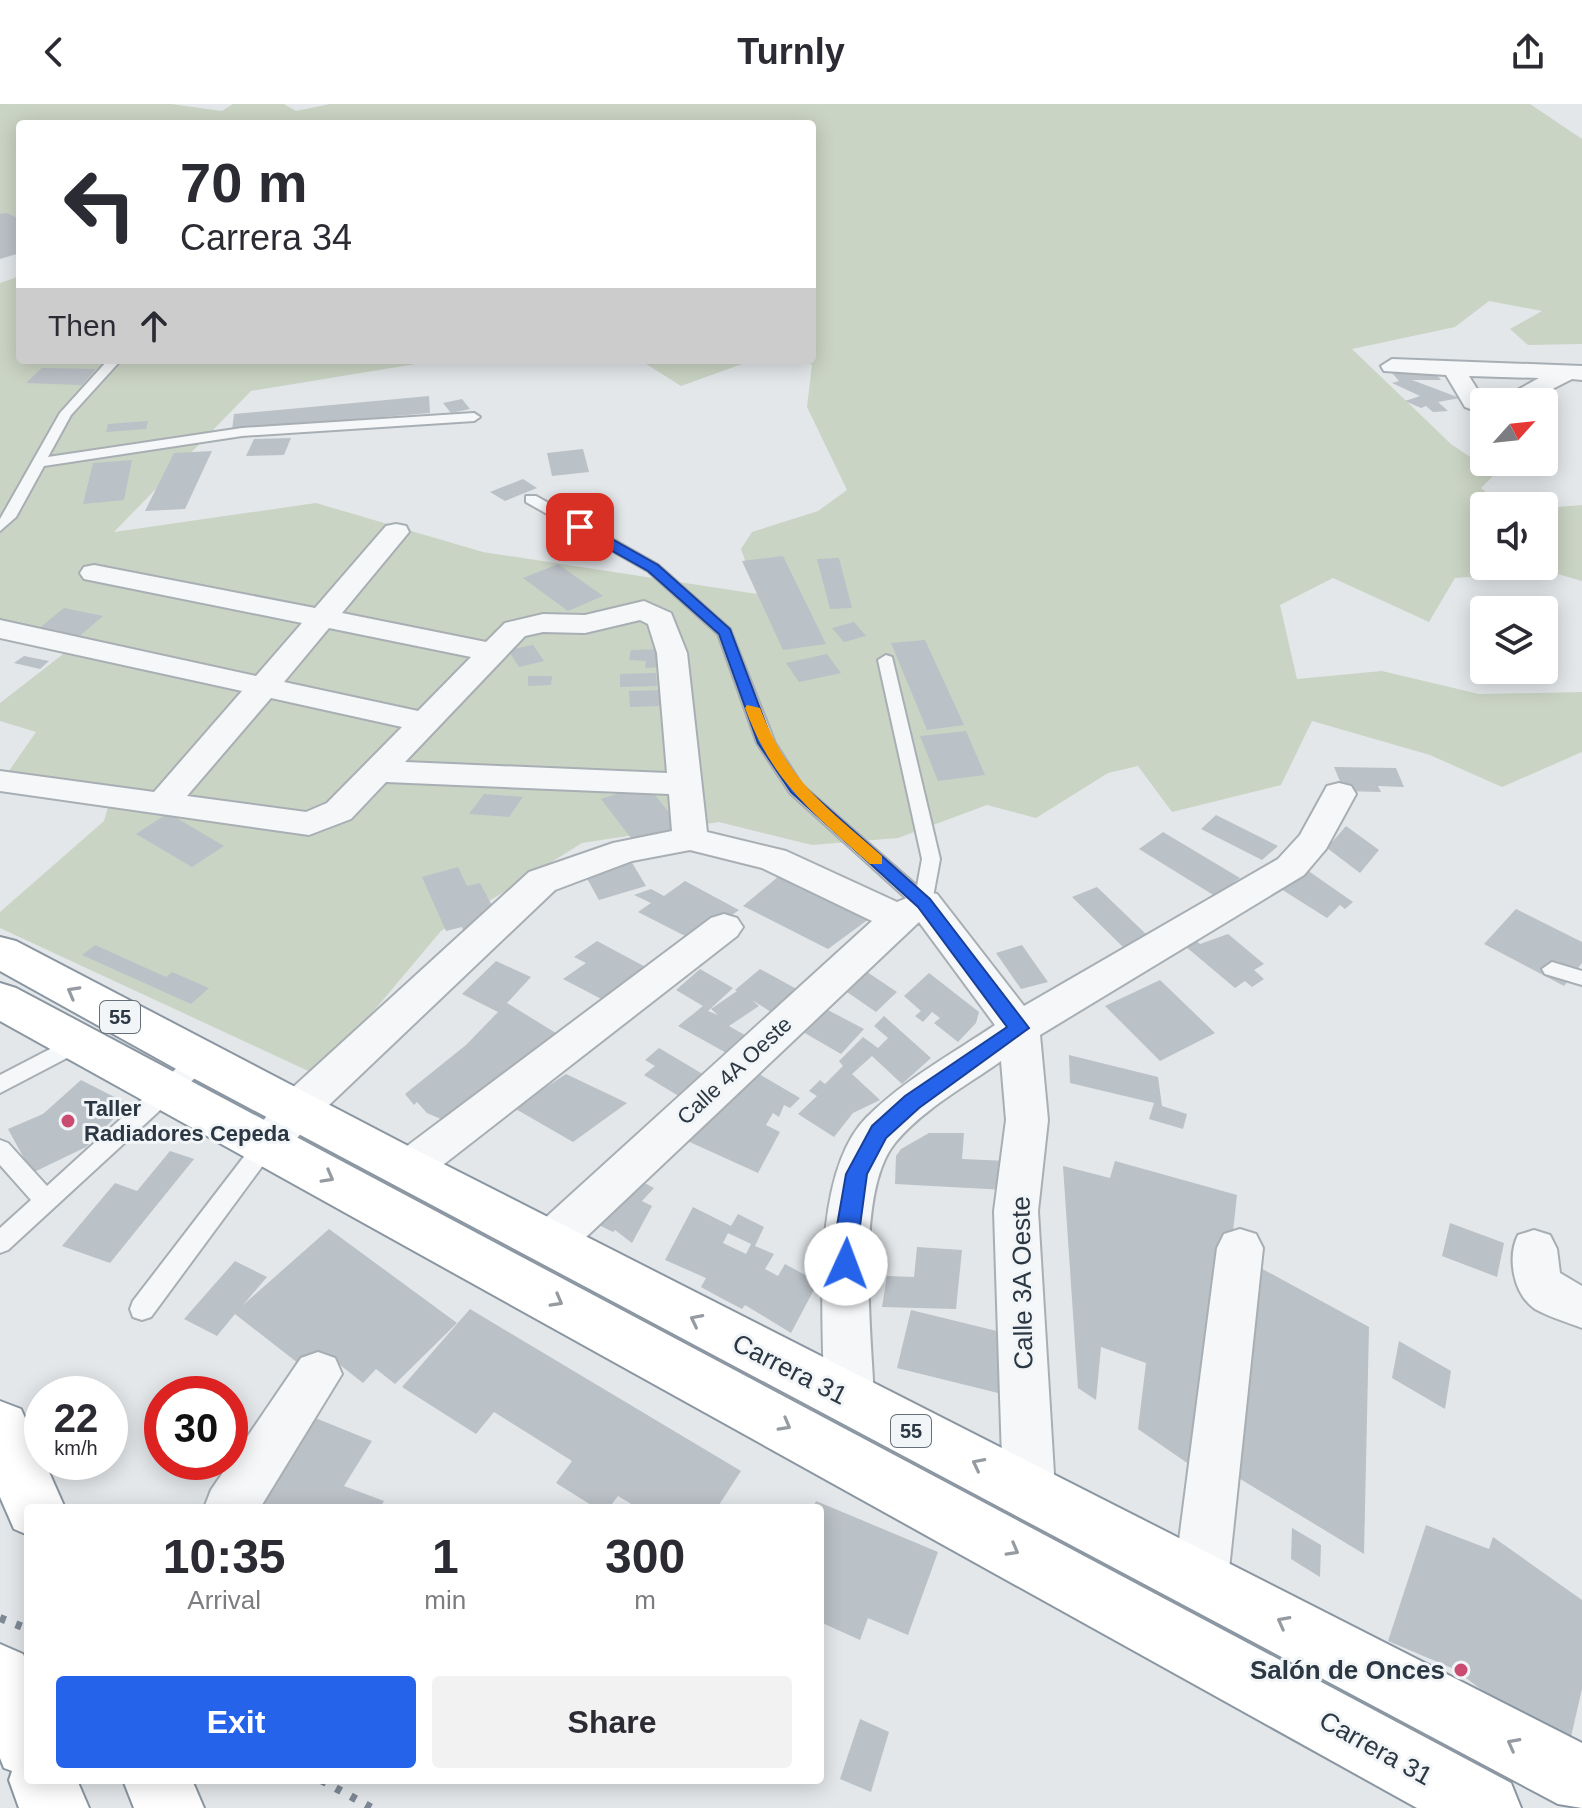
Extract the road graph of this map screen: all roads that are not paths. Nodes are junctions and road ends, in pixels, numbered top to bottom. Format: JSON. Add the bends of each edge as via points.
{"nodes":[{"id":1,"x":111,"y":364,"type":"edge"},
{"id":2,"x":1392,"y":366,"type":"dead end"},
{"id":3,"x":1454,"y":369,"type":"junction"},
{"id":4,"x":1576,"y":373,"type":"edge"},
{"id":5,"x":1541,"y":388,"type":"edge"},
{"id":6,"x":1470,"y":397,"type":"edge"},
{"id":7,"x":474,"y":417,"type":"dead end"},
{"id":8,"x":38,"y":463,"type":"junction"},
{"id":9,"x":531,"y":499,"type":"dead end"},
{"id":10,"x":0,"y":527,"type":"edge"},
{"id":11,"x":396,"y":532,"type":"dead end"},
{"id":12,"x":94,"y":573,"type":"dead end"},
{"id":13,"x":322,"y":618,"type":"junction"},
{"id":14,"x":0,"y":629,"type":"edge"},
{"id":15,"x":492,"y":652,"type":"junction"},
{"id":16,"x":886,"y":660,"type":"dead end"},
{"id":17,"x":263,"y":686,"type":"junction"},
{"id":18,"x":425,"y":722,"type":"junction"},
{"id":19,"x":378,"y":771,"type":"junction"},
{"id":20,"x":0,"y":781,"type":"edge"},
{"id":21,"x":683,"y":784,"type":"junction"},
{"id":22,"x":1339,"y":794,"type":"dead end"},
{"id":23,"x":163,"y":803,"type":"junction"},
{"id":24,"x":690,"y":839,"type":"junction"},
{"id":25,"x":911,"y":910,"type":"junction"},
{"id":26,"x":724,"y":927,"type":"dead end"},
{"id":27,"x":0,"y":952,"type":"edge"},
{"id":28,"x":1552,"y":969,"type":"dead end"},
{"id":29,"x":1582,"y":978,"type":"edge"},
{"id":30,"x":0,"y":1000,"type":"edge"},
{"id":31,"x":1019,"y":1028,"type":"junction"},
{"id":32,"x":79,"y":1042,"type":"junction"},
{"id":33,"x":0,"y":1085,"type":"edge"},
{"id":34,"x":205,"y":1086,"type":"junction"},
{"id":35,"x":280,"y":1128,"type":"junction"},
{"id":36,"x":0,"y":1149,"type":"edge"},
{"id":37,"x":406,"y":1170,"type":"junction"},
{"id":38,"x":45,"y":1200,"type":"junction"},
{"id":39,"x":0,"y":1243,"type":"edge"},
{"id":40,"x":549,"y":1243,"type":"junction"},
{"id":41,"x":1240,"y":1248,"type":"dead end"},
{"id":42,"x":1534,"y":1249,"type":"dead end"},
{"id":43,"x":1582,"y":1307,"type":"edge"},
{"id":44,"x":142,"y":1309,"type":"dead end"},
{"id":45,"x":318,"y":1374,"type":"dead end"},
{"id":46,"x":849,"y":1400,"type":"junction"},
{"id":47,"x":0,"y":1428,"type":"edge"},
{"id":48,"x":1029,"y":1490,"type":"junction"},
{"id":49,"x":33,"y":1504,"type":"edge"},
{"id":50,"x":233,"y":1504,"type":"edge"},
{"id":51,"x":1201,"y":1579,"type":"junction"},
{"id":52,"x":1582,"y":1780,"type":"edge"},
{"id":53,"x":45,"y":1784,"type":"edge"},
{"id":54,"x":159,"y":1784,"type":"edge"},
{"id":55,"x":54,"y":1808,"type":"edge"},
{"id":56,"x":169,"y":1808,"type":"edge"},
{"id":57,"x":1486,"y":1808,"type":"edge"}],
"edges":[{"from":1,"to":8,"type":"lane","via":[[66,413]]},
{"from":2,"to":3,"type":"street"},
{"from":3,"to":4,"type":"street"},
{"from":3,"to":6,"type":"street"},
{"from":4,"to":5,"type":"street"},
{"from":7,"to":8,"type":"lane","via":[[242,432]]},
{"from":8,"to":10,"type":"lane"},
{"from":9,"to":25,"type":"lane","via":[[653,568],[725,632],[766,743],[796,789]]},
{"from":11,"to":13,"type":"street"},
{"from":12,"to":13,"type":"street"},
{"from":13,"to":15,"type":"street"},
{"from":13,"to":17,"type":"street"},
{"from":14,"to":17,"type":"street"},
{"from":15,"to":18,"type":"street"},
{"from":15,"to":21,"type":"street","via":[[515,629],[528,624],[585,624],[644,610],[656,613],[672,653]]},
{"from":16,"to":25,"type":"lane","via":[[931,859]]},
{"from":17,"to":18,"type":"street"},
{"from":17,"to":23,"type":"street"},
{"from":18,"to":19,"type":"street"},
{"from":19,"to":21,"type":"street"},
{"from":19,"to":23,"type":"street","via":[[339,811],[309,824]]},
{"from":20,"to":23,"type":"street"},
{"from":21,"to":24,"type":"street"},
{"from":22,"to":31,"type":"street","via":[[1314,841],[1291,867]]},
{"from":24,"to":25,"type":"street","via":[[773,859]]},
{"from":24,"to":35,"type":"street","via":[[625,851],[542,881]]},
{"from":25,"to":31,"type":"street"},
{"from":25,"to":40,"type":"street","name":"Calle 4A Oeste"},
{"from":26,"to":37,"type":"street"},
{"from":34,"to":27,"type":"highway","name":"Carrera 31","number":"55","one_way":true},
{"from":28,"to":29,"type":"lane"},
{"from":30,"to":32,"type":"highway","name":"Carrera 31","number":"55"},
{"from":31,"to":46,"type":"street","via":[[912,1102],[879,1132],[857,1174],[846,1237]]},
{"from":31,"to":48,"type":"street","name":"Calle 3A Oeste","via":[[1027,1120],[1016,1211]]},
{"from":32,"to":33,"type":"lane"},
{"from":32,"to":34,"type":"highway","name":"Carrera 31","number":"55"},
{"from":34,"to":35,"type":"highway","name":"Carrera 31","number":"55"},
{"from":34,"to":38,"type":"lane"},
{"from":35,"to":37,"type":"highway","name":"Carrera 31","number":"55"},
{"from":35,"to":44,"type":"lane"},
{"from":35,"to":57,"type":"highway","name":"Carrera 31","number":"55","one_way":true},
{"from":36,"to":38,"type":"lane"},
{"from":37,"to":40,"type":"highway","name":"Carrera 31","number":"55"},
{"from":38,"to":39,"type":"lane"},
{"from":46,"to":40,"type":"highway","name":"Carrera 31","number":"55","one_way":true},
{"from":41,"to":51,"type":"street"},
{"from":42,"to":43,"type":"street","via":[[1542,1289]]},
{"from":45,"to":50,"type":"street"},
{"from":48,"to":46,"type":"highway","name":"Carrera 31","number":"55","one_way":true},
{"from":47,"to":49,"type":"highway"},
{"from":48,"to":51,"type":"highway","name":"Carrera 31","number":"55"},
{"from":52,"to":51,"type":"highway","name":"Carrera 31","number":"55","one_way":true},
{"from":53,"to":55,"type":"highway"},
{"from":54,"to":56,"type":"highway"}]}
